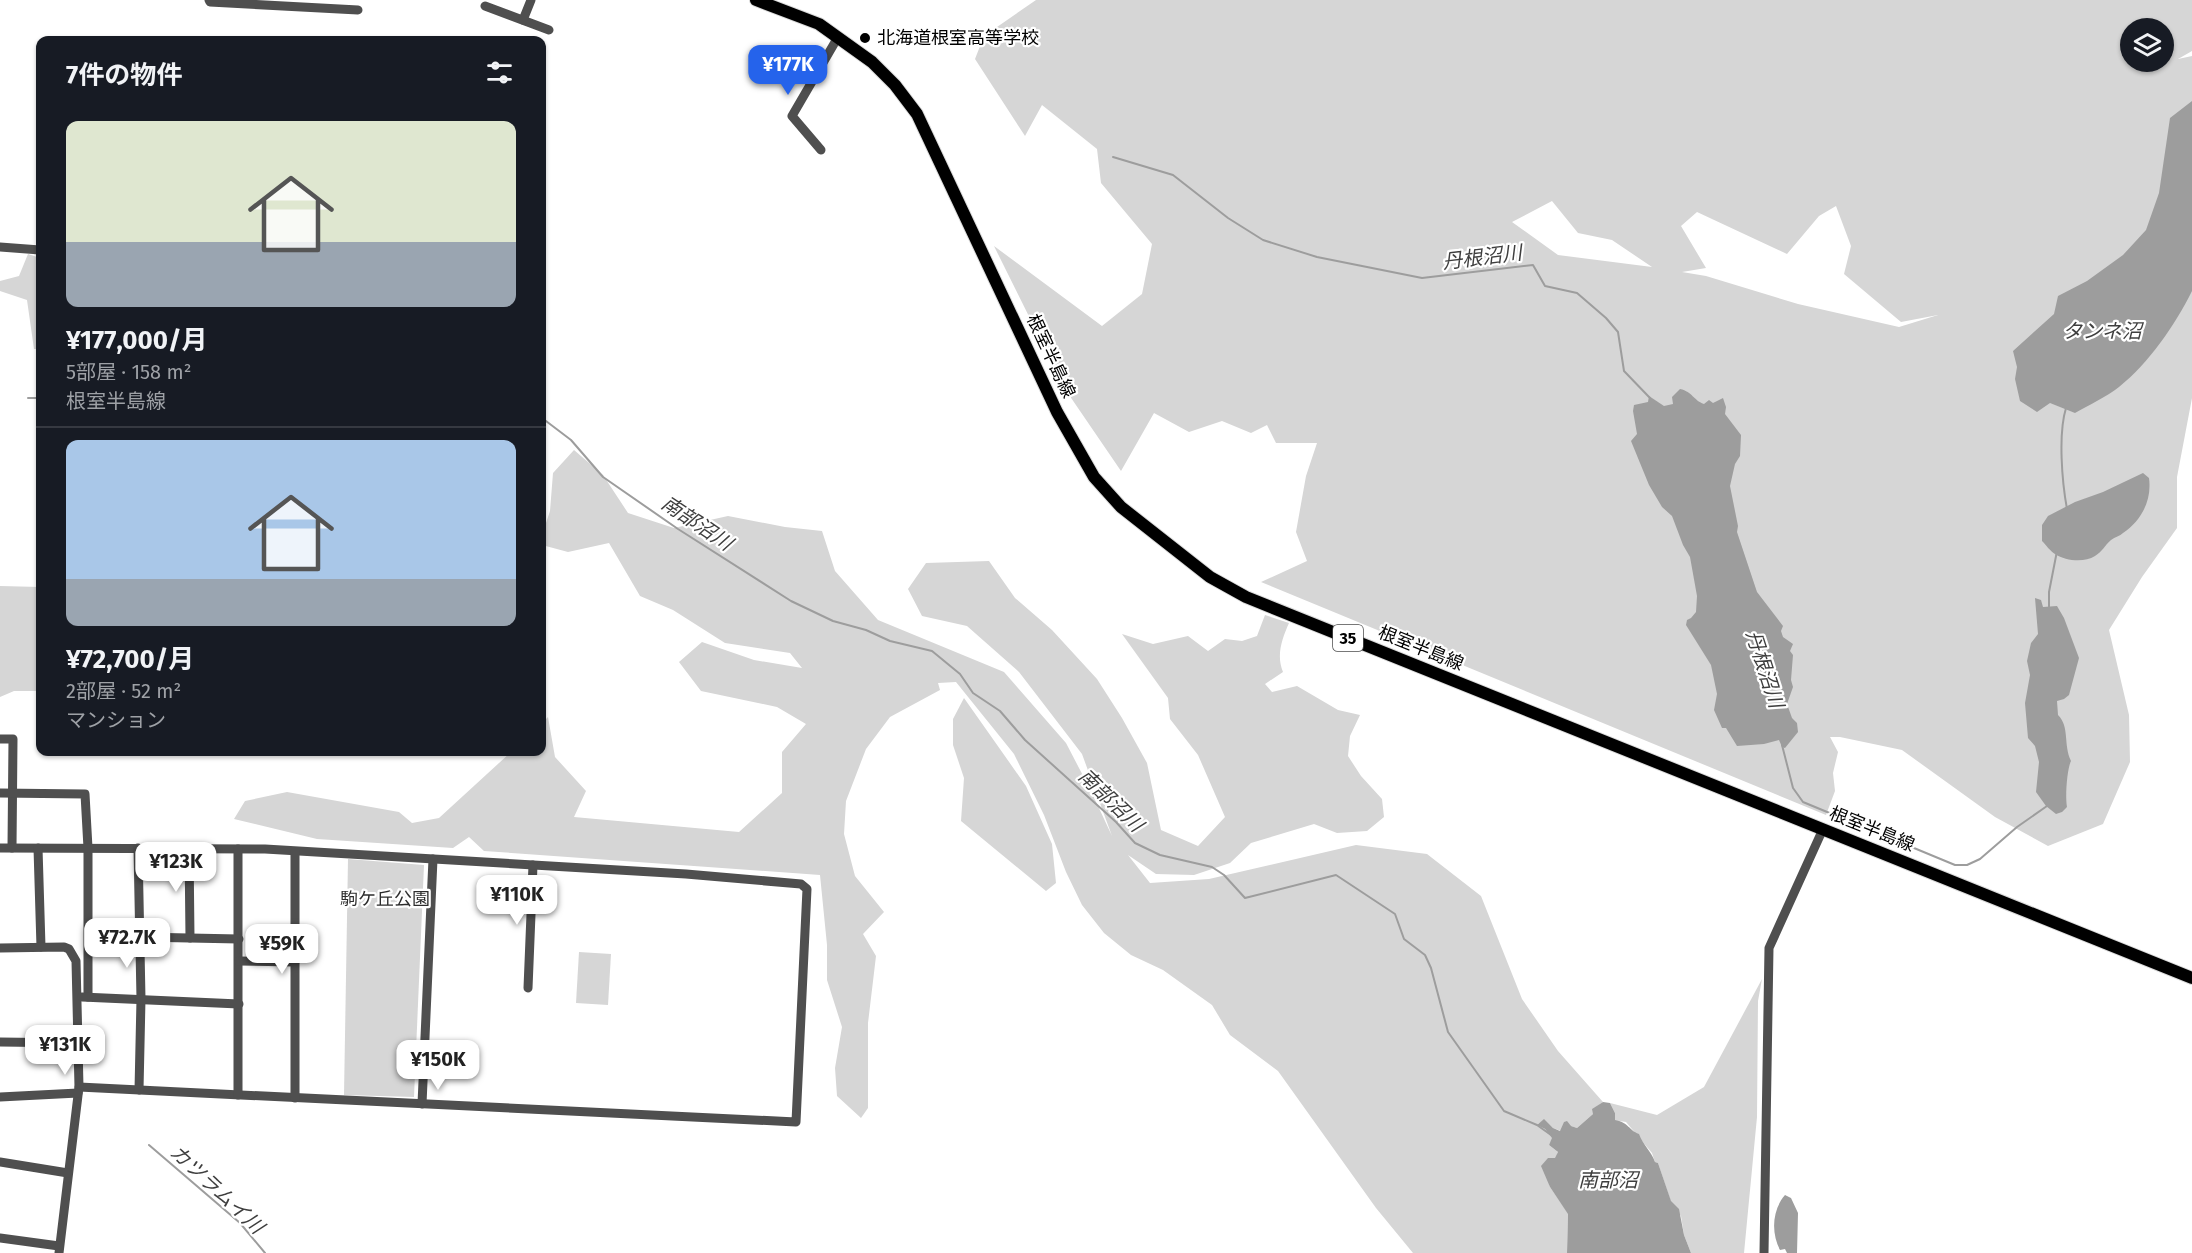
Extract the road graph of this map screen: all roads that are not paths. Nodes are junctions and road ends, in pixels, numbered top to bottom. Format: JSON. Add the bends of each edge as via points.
{"nodes":[{"id":1,"x":209,"y":0,"type":"edge"},
{"id":2,"x":531,"y":0,"type":"edge"},
{"id":3,"x":756,"y":0,"type":"edge"},
{"id":4,"x":485,"y":6,"type":"dead end"},
{"id":5,"x":358,"y":10,"type":"dead end"},
{"id":6,"x":523,"y":20,"type":"junction"},
{"id":7,"x":549,"y":30,"type":"dead end"},
{"id":8,"x":838,"y":37,"type":"junction"},
{"id":9,"x":821,"y":150,"type":"dead end"},
{"id":10,"x":0,"y":247,"type":"edge"},
{"id":11,"x":36,"y":250,"type":"edge"},
{"id":12,"x":0,"y":739,"type":"edge"},
{"id":13,"x":0,"y":793,"type":"edge"},
{"id":14,"x":12,"y":793,"type":"junction"},
{"id":15,"x":1822,"y":829,"type":"junction"},
{"id":16,"x":0,"y":848,"type":"edge"},
{"id":17,"x":12,"y":848,"type":"junction"},
{"id":18,"x":38,"y":848,"type":"junction"},
{"id":19,"x":88,"y":848,"type":"junction"},
{"id":20,"x":138,"y":848,"type":"junction"},
{"id":21,"x":189,"y":848,"type":"junction"},
{"id":22,"x":238,"y":849,"type":"junction"},
{"id":23,"x":295,"y":852,"type":"junction"},
{"id":24,"x":433,"y":859,"type":"junction"},
{"id":25,"x":533,"y":865,"type":"junction"},
{"id":26,"x":140,"y":937,"type":"junction"},
{"id":27,"x":190,"y":938,"type":"junction"},
{"id":28,"x":238,"y":939,"type":"junction"},
{"id":29,"x":41,"y":947,"type":"junction"},
{"id":30,"x":0,"y":948,"type":"edge"},
{"id":31,"x":239,"y":961,"type":"junction"},
{"id":32,"x":295,"y":962,"type":"junction"},
{"id":33,"x":2192,"y":978,"type":"edge"},
{"id":34,"x":528,"y":988,"type":"dead end"},
{"id":35,"x":77,"y":996,"type":"junction"},
{"id":36,"x":88,"y":997,"type":"junction"},
{"id":37,"x":141,"y":999,"type":"junction"},
{"id":38,"x":239,"y":1004,"type":"junction"},
{"id":39,"x":0,"y":1042,"type":"edge"},
{"id":40,"x":78,"y":1043,"type":"junction"},
{"id":41,"x":78,"y":1090,"type":"junction"},
{"id":42,"x":139,"y":1090,"type":"junction"},
{"id":43,"x":238,"y":1095,"type":"junction"},
{"id":44,"x":0,"y":1097,"type":"edge"},
{"id":45,"x":295,"y":1098,"type":"junction"},
{"id":46,"x":422,"y":1104,"type":"junction"},
{"id":47,"x":0,"y":1162,"type":"edge"},
{"id":48,"x":68,"y":1173,"type":"junction"},
{"id":49,"x":0,"y":1238,"type":"edge"},
{"id":50,"x":59,"y":1249,"type":"edge"},
{"id":51,"x":1764,"y":1253,"type":"edge"}],
"edges":[{"from":1,"to":5,"type":"street"},
{"from":2,"to":6,"type":"street"},
{"from":3,"to":8,"type":"main road","name":"根室半島線","number":"35","via":[[819,24]]},
{"from":4,"to":6,"type":"street"},
{"from":6,"to":7,"type":"street"},
{"from":8,"to":9,"type":"street","via":[[792,116]]},
{"from":8,"to":15,"type":"main road","name":"根室半島線","number":"35","via":[[872,62],[917,114],[1057,412],[1094,477],[1121,507],[1210,577],[1246,597]]},
{"from":10,"to":11,"type":"street"},
{"from":12,"to":14,"type":"street","via":[[13,739]]},
{"from":13,"to":14,"type":"street"},
{"from":14,"to":17,"type":"street"},
{"from":14,"to":19,"type":"street","via":[[85,794]]},
{"from":15,"to":33,"type":"main road","name":"根室半島線","number":"35"},
{"from":15,"to":51,"type":"street","via":[[1769,948]]},
{"from":16,"to":17,"type":"street"},
{"from":17,"to":18,"type":"street"},
{"from":18,"to":19,"type":"street"},
{"from":18,"to":29,"type":"street"},
{"from":19,"to":20,"type":"street"},
{"from":19,"to":36,"type":"street"},
{"from":20,"to":21,"type":"street"},
{"from":20,"to":26,"type":"street"},
{"from":21,"to":22,"type":"street"},
{"from":21,"to":27,"type":"street"},
{"from":22,"to":23,"type":"street"},
{"from":22,"to":28,"type":"street"},
{"from":23,"to":24,"type":"street"},
{"from":23,"to":32,"type":"street"},
{"from":24,"to":25,"type":"street"},
{"from":24,"to":46,"type":"street"},
{"from":25,"to":34,"type":"street"},
{"from":25,"to":46,"type":"street","via":[[804,885],[805,962],[796,1122]]},
{"from":26,"to":27,"type":"street"},
{"from":26,"to":37,"type":"street"},
{"from":27,"to":28,"type":"street"},
{"from":28,"to":31,"type":"street"},
{"from":29,"to":30,"type":"street"},
{"from":29,"to":35,"type":"street","via":[[64,947],[73,954]]},
{"from":31,"to":32,"type":"street"},
{"from":31,"to":38,"type":"street"},
{"from":32,"to":45,"type":"street"},
{"from":35,"to":36,"type":"street"},
{"from":35,"to":40,"type":"street"},
{"from":36,"to":37,"type":"street"},
{"from":37,"to":38,"type":"street"},
{"from":37,"to":42,"type":"street"},
{"from":38,"to":43,"type":"street"},
{"from":39,"to":40,"type":"street"},
{"from":40,"to":41,"type":"street"},
{"from":41,"to":42,"type":"street"},
{"from":41,"to":44,"type":"street"},
{"from":41,"to":48,"type":"street"},
{"from":42,"to":43,"type":"street"},
{"from":43,"to":45,"type":"street"},
{"from":45,"to":46,"type":"street"},
{"from":47,"to":48,"type":"street"},
{"from":48,"to":50,"type":"street"},
{"from":49,"to":50,"type":"street"}]}
